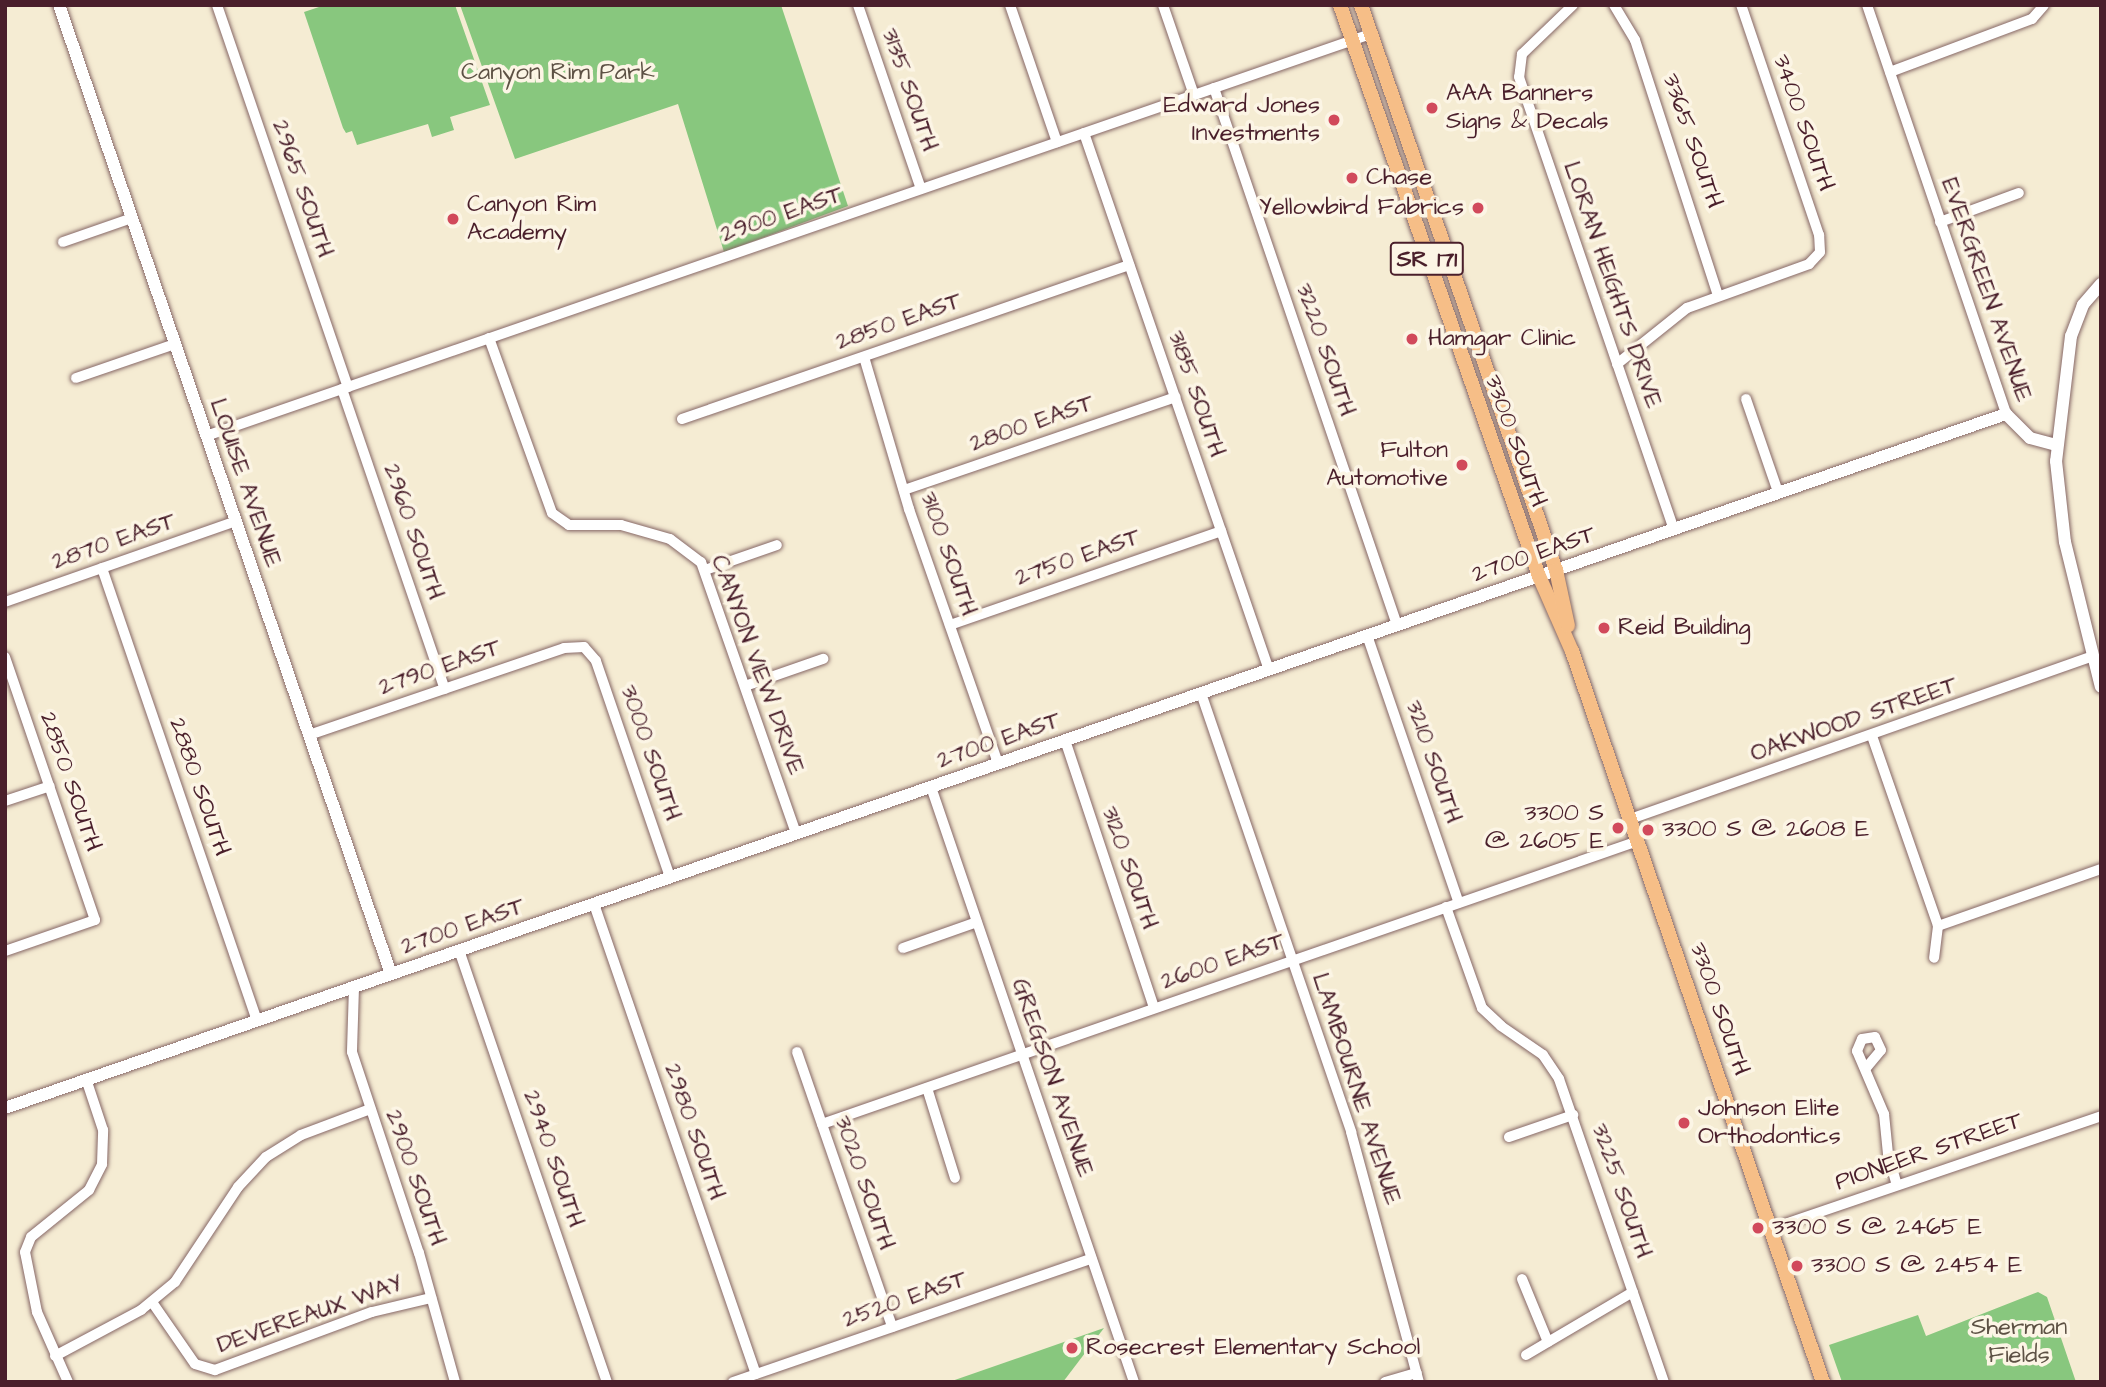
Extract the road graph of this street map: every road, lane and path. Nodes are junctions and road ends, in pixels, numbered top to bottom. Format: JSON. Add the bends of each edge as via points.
{"nodes":[{"id":1,"x":59,"y":5,"type":"edge"},
{"id":2,"x":217,"y":5,"type":"edge"},
{"id":3,"x":858,"y":5,"type":"edge"},
{"id":4,"x":1010,"y":5,"type":"edge"},
{"id":5,"x":1163,"y":5,"type":"edge"},
{"id":6,"x":1340,"y":5,"type":"edge"},
{"id":7,"x":1361,"y":5,"type":"edge"},
{"id":8,"x":1573,"y":5,"type":"edge"},
{"id":9,"x":1614,"y":5,"type":"edge"},
{"id":10,"x":1741,"y":5,"type":"edge"},
{"id":11,"x":1867,"y":5,"type":"edge"},
{"id":12,"x":2044,"y":5,"type":"edge"},
{"id":13,"x":1371,"y":34,"type":"junction"},
{"id":14,"x":1352,"y":40,"type":"junction"},
{"id":15,"x":1890,"y":72,"type":"junction"},
{"id":16,"x":1214,"y":88,"type":"junction"},
{"id":17,"x":1194,"y":95,"type":"junction"},
{"id":18,"x":1084,"y":133,"type":"junction"},
{"id":19,"x":1057,"y":142,"type":"junction"},
{"id":20,"x":921,"y":189,"type":"junction"},
{"id":21,"x":2019,"y":193,"type":"dead end"},
{"id":22,"x":132,"y":218,"type":"junction"},
{"id":23,"x":1940,"y":222,"type":"junction"},
{"id":24,"x":63,"y":242,"type":"dead end"},
{"id":25,"x":1129,"y":265,"type":"junction"},
{"id":26,"x":2101,"y":284,"type":"edge"},
{"id":27,"x":1718,"y":296,"type":"junction"},
{"id":28,"x":489,"y":338,"type":"junction"},
{"id":29,"x":175,"y":344,"type":"junction"},
{"id":30,"x":864,"y":356,"type":"junction"},
{"id":31,"x":1617,"y":363,"type":"junction"},
{"id":32,"x":76,"y":378,"type":"dead end"},
{"id":33,"x":345,"y":388,"type":"junction"},
{"id":34,"x":1175,"y":397,"type":"junction"},
{"id":35,"x":1746,"y":399,"type":"dead end"},
{"id":36,"x":2006,"y":414,"type":"junction"},
{"id":37,"x":682,"y":419,"type":"dead end"},
{"id":38,"x":206,"y":436,"type":"junction"},
{"id":39,"x":2057,"y":445,"type":"junction"},
{"id":40,"x":904,"y":490,"type":"junction"},
{"id":41,"x":1777,"y":492,"type":"junction"},
{"id":42,"x":236,"y":521,"type":"junction"},
{"id":43,"x":1673,"y":528,"type":"junction"},
{"id":44,"x":1221,"y":531,"type":"junction"},
{"id":45,"x":777,"y":545,"type":"dead end"},
{"id":46,"x":102,"y":568,"type":"junction"},
{"id":47,"x":705,"y":570,"type":"junction"},
{"id":48,"x":1556,"y":570,"type":"junction"},
{"id":49,"x":1539,"y":576,"type":"junction"},
{"id":50,"x":5,"y":602,"type":"edge"},
{"id":51,"x":950,"y":625,"type":"junction"},
{"id":52,"x":1397,"y":625,"type":"junction"},
{"id":53,"x":1367,"y":635,"type":"junction"},
{"id":54,"x":584,"y":647,"type":"joint"},
{"id":55,"x":1572,"y":651,"type":"junction"},
{"id":56,"x":5,"y":657,"type":"edge"},
{"id":57,"x":2091,"y":657,"type":"junction"},
{"id":58,"x":823,"y":659,"type":"dead end"},
{"id":59,"x":1269,"y":670,"type":"junction"},
{"id":60,"x":745,"y":686,"type":"junction"},
{"id":61,"x":2101,"y":687,"type":"edge"},
{"id":62,"x":445,"y":689,"type":"junction"},
{"id":63,"x":1201,"y":693,"type":"junction"},
{"id":64,"x":309,"y":735,"type":"junction"},
{"id":65,"x":1872,"y":736,"type":"junction"},
{"id":66,"x":1065,"y":740,"type":"junction"},
{"id":67,"x":998,"y":763,"type":"junction"},
{"id":68,"x":50,"y":786,"type":"junction"},
{"id":69,"x":931,"y":787,"type":"junction"},
{"id":70,"x":5,"y":801,"type":"edge"},
{"id":71,"x":1630,"y":819,"type":"junction"},
{"id":72,"x":796,"y":834,"type":"junction"},
{"id":73,"x":1637,"y":841,"type":"junction"},
{"id":74,"x":2101,"y":869,"type":"edge"},
{"id":75,"x":670,"y":877,"type":"junction"},
{"id":76,"x":1459,"y":903,"type":"junction"},
{"id":77,"x":594,"y":904,"type":"junction"},
{"id":78,"x":1446,"y":907,"type":"junction"},
{"id":79,"x":977,"y":922,"type":"junction"},
{"id":80,"x":1938,"y":926,"type":"junction"},
{"id":81,"x":903,"y":948,"type":"dead end"},
{"id":82,"x":459,"y":950,"type":"junction"},
{"id":83,"x":5,"y":951,"type":"edge"},
{"id":84,"x":1934,"y":958,"type":"dead end"},
{"id":85,"x":1292,"y":961,"type":"junction"},
{"id":86,"x":391,"y":974,"type":"junction"},
{"id":87,"x":354,"y":987,"type":"junction"},
{"id":88,"x":1154,"y":1009,"type":"junction"},
{"id":89,"x":257,"y":1020,"type":"junction"},
{"id":90,"x":797,"y":1052,"type":"dead end"},
{"id":91,"x":1022,"y":1054,"type":"junction"},
{"id":92,"x":1866,"y":1068,"type":"dead end"},
{"id":93,"x":86,"y":1080,"type":"junction"},
{"id":94,"x":927,"y":1087,"type":"junction"},
{"id":95,"x":5,"y":1108,"type":"edge"},
{"id":96,"x":370,"y":1109,"type":"junction"},
{"id":97,"x":1573,"y":1115,"type":"junction"},
{"id":98,"x":2101,"y":1116,"type":"edge"},
{"id":99,"x":822,"y":1124,"type":"junction"},
{"id":100,"x":1509,"y":1137,"type":"dead end"},
{"id":101,"x":955,"y":1178,"type":"dead end"},
{"id":102,"x":1897,"y":1185,"type":"junction"},
{"id":103,"x":1770,"y":1228,"type":"junction"},
{"id":104,"x":1091,"y":1259,"type":"junction"},
{"id":105,"x":1522,"y":1279,"type":"dead end"},
{"id":106,"x":1633,"y":1292,"type":"junction"},
{"id":107,"x":431,"y":1297,"type":"junction"},
{"id":108,"x":152,"y":1303,"type":"junction"},
{"id":109,"x":892,"y":1327,"type":"junction"},
{"id":110,"x":1548,"y":1342,"type":"junction"},
{"id":111,"x":55,"y":1356,"type":"junction"},
{"id":112,"x":1526,"y":1356,"type":"dead end"},
{"id":113,"x":755,"y":1374,"type":"junction"},
{"id":114,"x":1418,"y":1377,"type":"edge"},
{"id":115,"x":1663,"y":1381,"type":"edge"},
{"id":116,"x":68,"y":1382,"type":"edge"},
{"id":117,"x":455,"y":1382,"type":"edge"},
{"id":118,"x":607,"y":1382,"type":"edge"},
{"id":119,"x":733,"y":1382,"type":"edge"},
{"id":120,"x":1134,"y":1382,"type":"edge"},
{"id":121,"x":1385,"y":1382,"type":"edge"},
{"id":122,"x":1823,"y":1382,"type":"edge"}],
"edges":[{"from":1,"to":22,"type":"street","name":"LOUISE AVENUE"},
{"from":2,"to":33,"type":"street","name":"2965 SOUTH"},
{"from":3,"to":20,"type":"street","name":"3135 SOUTH"},
{"from":4,"to":19,"type":"street"},
{"from":5,"to":17,"type":"street"},
{"from":6,"to":14,"type":"main road","name":"3300 SOUTH","number":"SR 171"},
{"from":7,"to":13,"type":"main road","name":"3300 SOUTH","number":"SR 171"},
{"from":8,"to":31,"type":"street","name":"LORAN HEIGHTS DRIVE","via":[[1522,54],[1521,84]]},
{"from":9,"to":27,"type":"street","name":"3365 SOUTH","via":[[1635,40]]},
{"from":10,"to":27,"type":"street","name":"3400 SOUTH","via":[[1819,235],[1819,256]]},
{"from":11,"to":15,"type":"street","name":"EVERGREEN AVENUE"},
{"from":12,"to":15,"type":"street","via":[[2032,19]]},
{"from":13,"to":14,"type":"street","name":"2900 EAST"},
{"from":13,"to":48,"type":"main road","name":"3300 SOUTH","number":"SR 171"},
{"from":14,"to":16,"type":"street","name":"2900 EAST"},
{"from":14,"to":49,"type":"main road","name":"3300 SOUTH","number":"SR 171"},
{"from":15,"to":23,"type":"street","name":"EVERGREEN AVENUE"},
{"from":16,"to":17,"type":"street","name":"2900 EAST"},
{"from":16,"to":52,"type":"street","name":"3220 SOUTH"},
{"from":17,"to":18,"type":"street","name":"2900 EAST"},
{"from":18,"to":19,"type":"street","name":"2900 EAST"},
{"from":18,"to":25,"type":"street","name":"3185 SOUTH"},
{"from":19,"to":20,"type":"street","name":"2900 EAST"},
{"from":20,"to":28,"type":"street","name":"2900 EAST"},
{"from":21,"to":23,"type":"street"},
{"from":22,"to":24,"type":"street"},
{"from":22,"to":29,"type":"street","name":"LOUISE AVENUE"},
{"from":23,"to":36,"type":"street","name":"EVERGREEN AVENUE"},
{"from":25,"to":30,"type":"street","name":"2850 EAST"},
{"from":25,"to":34,"type":"street","name":"3185 SOUTH"},
{"from":26,"to":39,"type":"street","via":[[2083,305],[2071,336]]},
{"from":27,"to":31,"type":"street","via":[[1682,312]]},
{"from":28,"to":33,"type":"street","name":"2900 EAST"},
{"from":28,"to":47,"type":"street","name":"CANYON VIEW DRIVE","via":[[552,513],[569,525],[621,524],[670,539],[692,552]]},
{"from":29,"to":32,"type":"street"},
{"from":29,"to":38,"type":"street","name":"LOUISE AVENUE"},
{"from":30,"to":37,"type":"street","name":"2850 EAST"},
{"from":30,"to":40,"type":"street","name":"3100 SOUTH"},
{"from":31,"to":43,"type":"street","name":"LORAN HEIGHTS DRIVE"},
{"from":33,"to":38,"type":"street","name":"2900 EAST"},
{"from":33,"to":62,"type":"street","name":"2960 SOUTH"},
{"from":34,"to":40,"type":"street","name":"2800 EAST"},
{"from":34,"to":44,"type":"street","name":"3185 SOUTH"},
{"from":35,"to":41,"type":"street"},
{"from":36,"to":39,"type":"street","name":"EVERGREEN AVENUE","via":[[2030,438]]},
{"from":36,"to":41,"type":"street","name":"2700 EAST"},
{"from":38,"to":42,"type":"street","name":"LOUISE AVENUE"},
{"from":39,"to":57,"type":"street","via":[[2062,524]]},
{"from":40,"to":51,"type":"street","name":"3100 SOUTH"},
{"from":41,"to":43,"type":"street","name":"2700 EAST"},
{"from":42,"to":46,"type":"street","name":"2870 EAST"},
{"from":42,"to":64,"type":"street","name":"LOUISE AVENUE"},
{"from":43,"to":48,"type":"street","name":"2700 EAST"},
{"from":44,"to":51,"type":"street","name":"2750 EAST"},
{"from":44,"to":59,"type":"street","name":"3185 SOUTH"},
{"from":45,"to":47,"type":"street"},
{"from":46,"to":50,"type":"street","name":"2870 EAST"},
{"from":46,"to":89,"type":"street","name":"2880 SOUTH"},
{"from":47,"to":60,"type":"street","name":"CANYON VIEW DRIVE"},
{"from":48,"to":49,"type":"street","name":"2700 EAST"},
{"from":48,"to":55,"type":"main road","name":"3300 SOUTH","number":"SR 171"},
{"from":49,"to":52,"type":"street","name":"2700 EAST"},
{"from":49,"to":55,"type":"main road","name":"3300 SOUTH","number":"SR 171"},
{"from":51,"to":67,"type":"street","name":"3100 SOUTH"},
{"from":52,"to":53,"type":"street","name":"2700 EAST"},
{"from":53,"to":59,"type":"street","name":"2700 EAST"},
{"from":53,"to":76,"type":"street","name":"3210 SOUTH"},
{"from":54,"to":62,"type":"street","name":"2790 EAST","via":[[564,648]]},
{"from":54,"to":75,"type":"street","name":"3000 SOUTH","via":[[596,661]]},
{"from":55,"to":71,"type":"main road","name":"3300 SOUTH","number":"SR 171"},
{"from":56,"to":68,"type":"street","name":"2850 SOUTH"},
{"from":57,"to":61,"type":"street"},
{"from":57,"to":65,"type":"street","name":"OAKWOOD STREET"},
{"from":58,"to":60,"type":"street"},
{"from":59,"to":63,"type":"street","name":"2700 EAST"},
{"from":60,"to":72,"type":"street","name":"CANYON VIEW DRIVE"},
{"from":62,"to":64,"type":"street","name":"2790 EAST"},
{"from":63,"to":66,"type":"street","name":"2700 EAST"},
{"from":63,"to":85,"type":"street","name":"LAMBOURNE AVENUE"},
{"from":64,"to":86,"type":"street","name":"LOUISE AVENUE"},
{"from":65,"to":71,"type":"street","name":"OAKWOOD STREET"},
{"from":65,"to":80,"type":"street"},
{"from":66,"to":67,"type":"street","name":"2700 EAST"},
{"from":66,"to":88,"type":"street","name":"3120 SOUTH"},
{"from":67,"to":69,"type":"street","name":"2700 EAST"},
{"from":68,"to":70,"type":"street"},
{"from":68,"to":83,"type":"street","name":"2850 SOUTH","via":[[95,920]]},
{"from":69,"to":72,"type":"street","name":"2700 EAST"},
{"from":69,"to":79,"type":"street","name":"GREGSON AVENUE"},
{"from":71,"to":73,"type":"main road","name":"3300 SOUTH","number":"SR 171"},
{"from":72,"to":75,"type":"street","name":"2700 EAST"},
{"from":73,"to":76,"type":"street","name":"2600 EAST"},
{"from":73,"to":103,"type":"main road","name":"3300 SOUTH","number":"SR 171"},
{"from":74,"to":80,"type":"street"},
{"from":75,"to":77,"type":"street","name":"2700 EAST"},
{"from":76,"to":78,"type":"street","name":"2600 EAST"},
{"from":77,"to":82,"type":"street","name":"2700 EAST"},
{"from":77,"to":113,"type":"street","name":"2980 SOUTH"},
{"from":78,"to":85,"type":"street","name":"2600 EAST"},
{"from":78,"to":97,"type":"street","name":"3225 SOUTH","via":[[1479,1001],[1550,1062]]},
{"from":79,"to":81,"type":"street"},
{"from":79,"to":91,"type":"street","name":"GREGSON AVENUE"},
{"from":80,"to":84,"type":"street"},
{"from":82,"to":86,"type":"street","name":"2700 EAST"},
{"from":82,"to":118,"type":"street","name":"2940 SOUTH"},
{"from":85,"to":88,"type":"street","name":"2600 EAST"},
{"from":85,"to":114,"type":"street","name":"LAMBOURNE AVENUE","via":[[1368,1191]]},
{"from":86,"to":87,"type":"street","name":"2700 EAST"},
{"from":87,"to":89,"type":"street","name":"2700 EAST"},
{"from":87,"to":96,"type":"street","name":"2900 SOUTH","via":[[350,1044]]},
{"from":88,"to":91,"type":"street","name":"2600 EAST"},
{"from":89,"to":93,"type":"street","name":"2700 EAST"},
{"from":90,"to":99,"type":"street","name":"3020 SOUTH"},
{"from":91,"to":94,"type":"street","name":"2600 EAST"},
{"from":91,"to":104,"type":"street","name":"GREGSON AVENUE"},
{"from":92,"to":102,"type":"street","via":[[1884,1114]]},
{"from":93,"to":95,"type":"street","name":"2700 EAST"},
{"from":93,"to":111,"type":"street","via":[[103,1129],[98,1173],[82,1197],[26,1243],[37,1312]]},
{"from":94,"to":99,"type":"street","name":"2600 EAST"},
{"from":94,"to":101,"type":"street"},
{"from":96,"to":107,"type":"street","name":"2900 SOUTH"},
{"from":96,"to":108,"type":"street","via":[[301,1135],[266,1157],[238,1187],[185,1272]]},
{"from":97,"to":100,"type":"street"},
{"from":97,"to":106,"type":"street","name":"3225 SOUTH"},
{"from":98,"to":102,"type":"street","name":"PIONEER STREET"},
{"from":99,"to":109,"type":"street","name":"3020 SOUTH"},
{"from":102,"to":103,"type":"street","name":"PIONEER STREET"},
{"from":103,"to":122,"type":"main road","name":"3300 SOUTH","number":"SR 171"},
{"from":104,"to":109,"type":"street","name":"2520 EAST"},
{"from":104,"to":120,"type":"street","name":"GREGSON AVENUE"},
{"from":105,"to":110,"type":"street"},
{"from":106,"to":110,"type":"street"},
{"from":106,"to":115,"type":"street","name":"3225 SOUTH"},
{"from":107,"to":108,"type":"street","name":"DEVEREAUX WAY","via":[[372,1312],[210,1370],[191,1359]]},
{"from":107,"to":117,"type":"street","name":"2900 SOUTH"},
{"from":108,"to":111,"type":"street"},
{"from":109,"to":113,"type":"street","name":"2520 EAST"},
{"from":110,"to":112,"type":"street"},
{"from":111,"to":116,"type":"street"},
{"from":113,"to":119,"type":"street","name":"2520 EAST"},
{"from":114,"to":121,"type":"street"}]}
